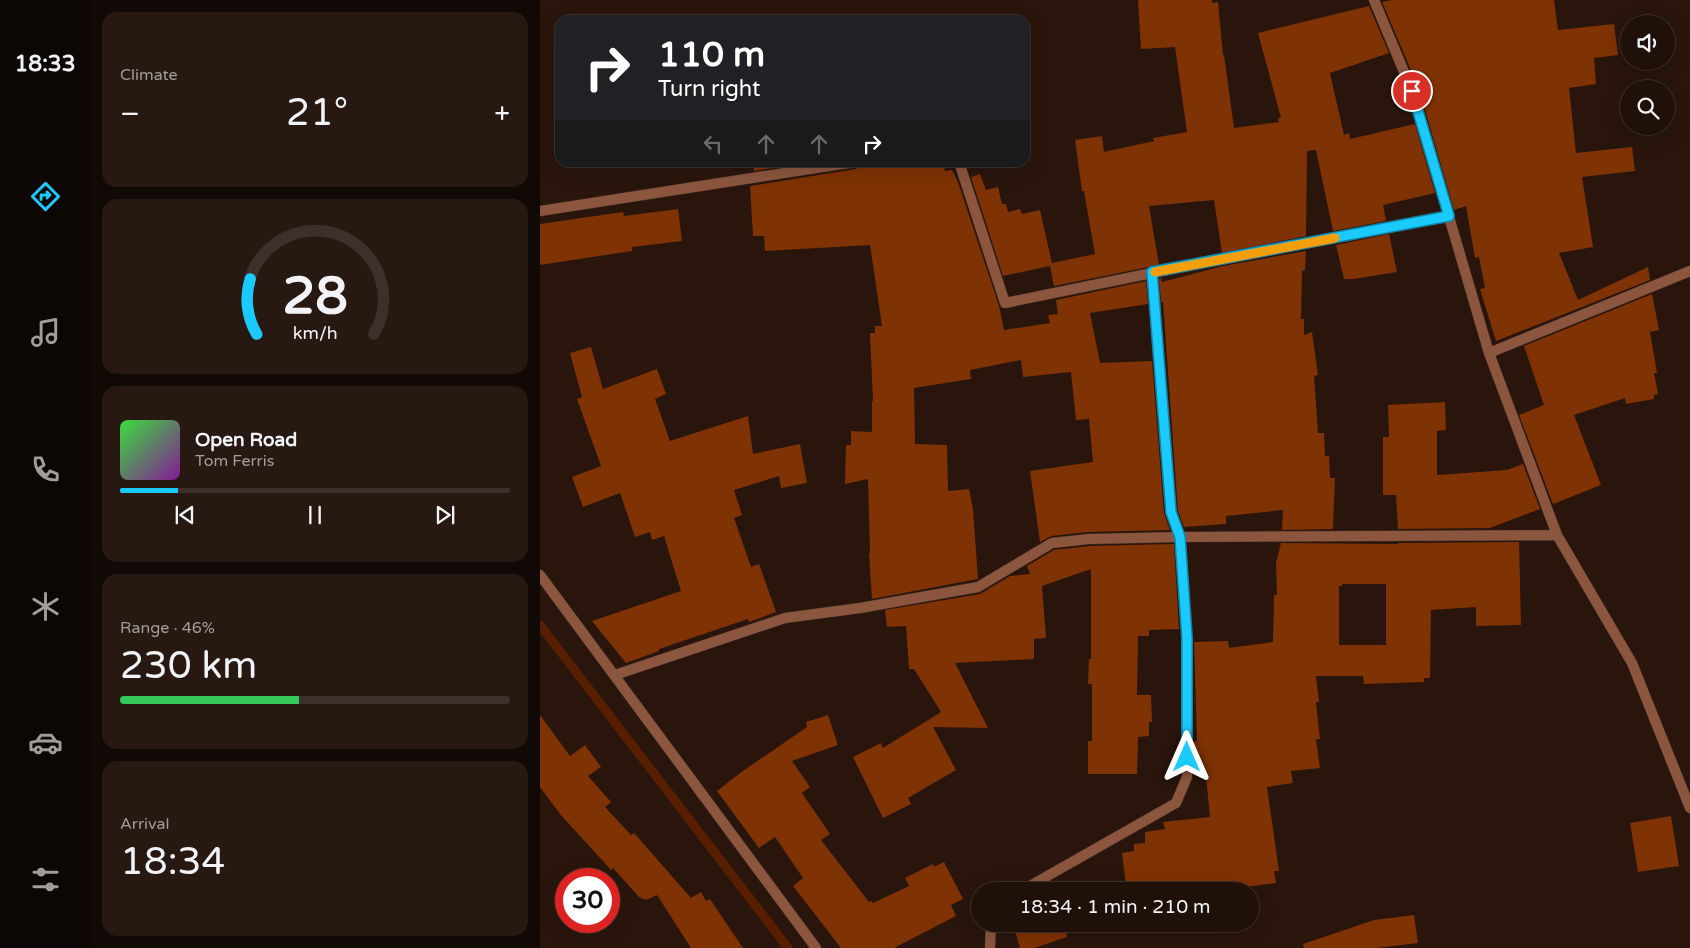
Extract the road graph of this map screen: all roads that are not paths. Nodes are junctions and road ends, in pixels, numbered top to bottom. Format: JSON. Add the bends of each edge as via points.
{"nodes":[{"id":1,"x":1374,"y":0,"type":"edge"},
{"id":2,"x":824,"y":167,"type":"edge"},
{"id":3,"x":962,"y":167,"type":"edge"},
{"id":4,"x":540,"y":212,"type":"edge"},
{"id":5,"x":1449,"y":216,"type":"junction"},
{"id":6,"x":1690,"y":271,"type":"edge"},
{"id":7,"x":1152,"y":272,"type":"junction"},
{"id":8,"x":1489,"y":353,"type":"junction"},
{"id":9,"x":1557,"y":534,"type":"junction"},
{"id":10,"x":1180,"y":537,"type":"junction"},
{"id":11,"x":540,"y":575,"type":"edge"},
{"id":12,"x":615,"y":675,"type":"junction"},
{"id":13,"x":1690,"y":808,"type":"edge"},
{"id":14,"x":1037,"y":882,"type":"edge"},
{"id":15,"x":991,"y":932,"type":"edge"},
{"id":16,"x":816,"y":948,"type":"edge"},
{"id":17,"x":990,"y":948,"type":"edge"}],
"edges":[{"from":1,"to":5,"type":"street","via":[[1412,91]]},
{"from":2,"to":4,"type":"street"},
{"from":3,"to":7,"type":"street","via":[[1005,303]]},
{"from":5,"to":7,"type":"street"},
{"from":5,"to":8,"type":"street"},
{"from":6,"to":8,"type":"street"},
{"from":7,"to":10,"type":"street","via":[[1171,512]]},
{"from":8,"to":9,"type":"street"},
{"from":9,"to":10,"type":"street"},
{"from":9,"to":13,"type":"street","via":[[1632,663]]},
{"from":10,"to":12,"type":"street","via":[[1052,543],[978,586],[785,618]]},
{"from":10,"to":14,"type":"street","via":[[1187,638],[1187,777],[1176,803]]},
{"from":11,"to":12,"type":"street"},
{"from":12,"to":16,"type":"street"},
{"from":15,"to":17,"type":"street"}]}
